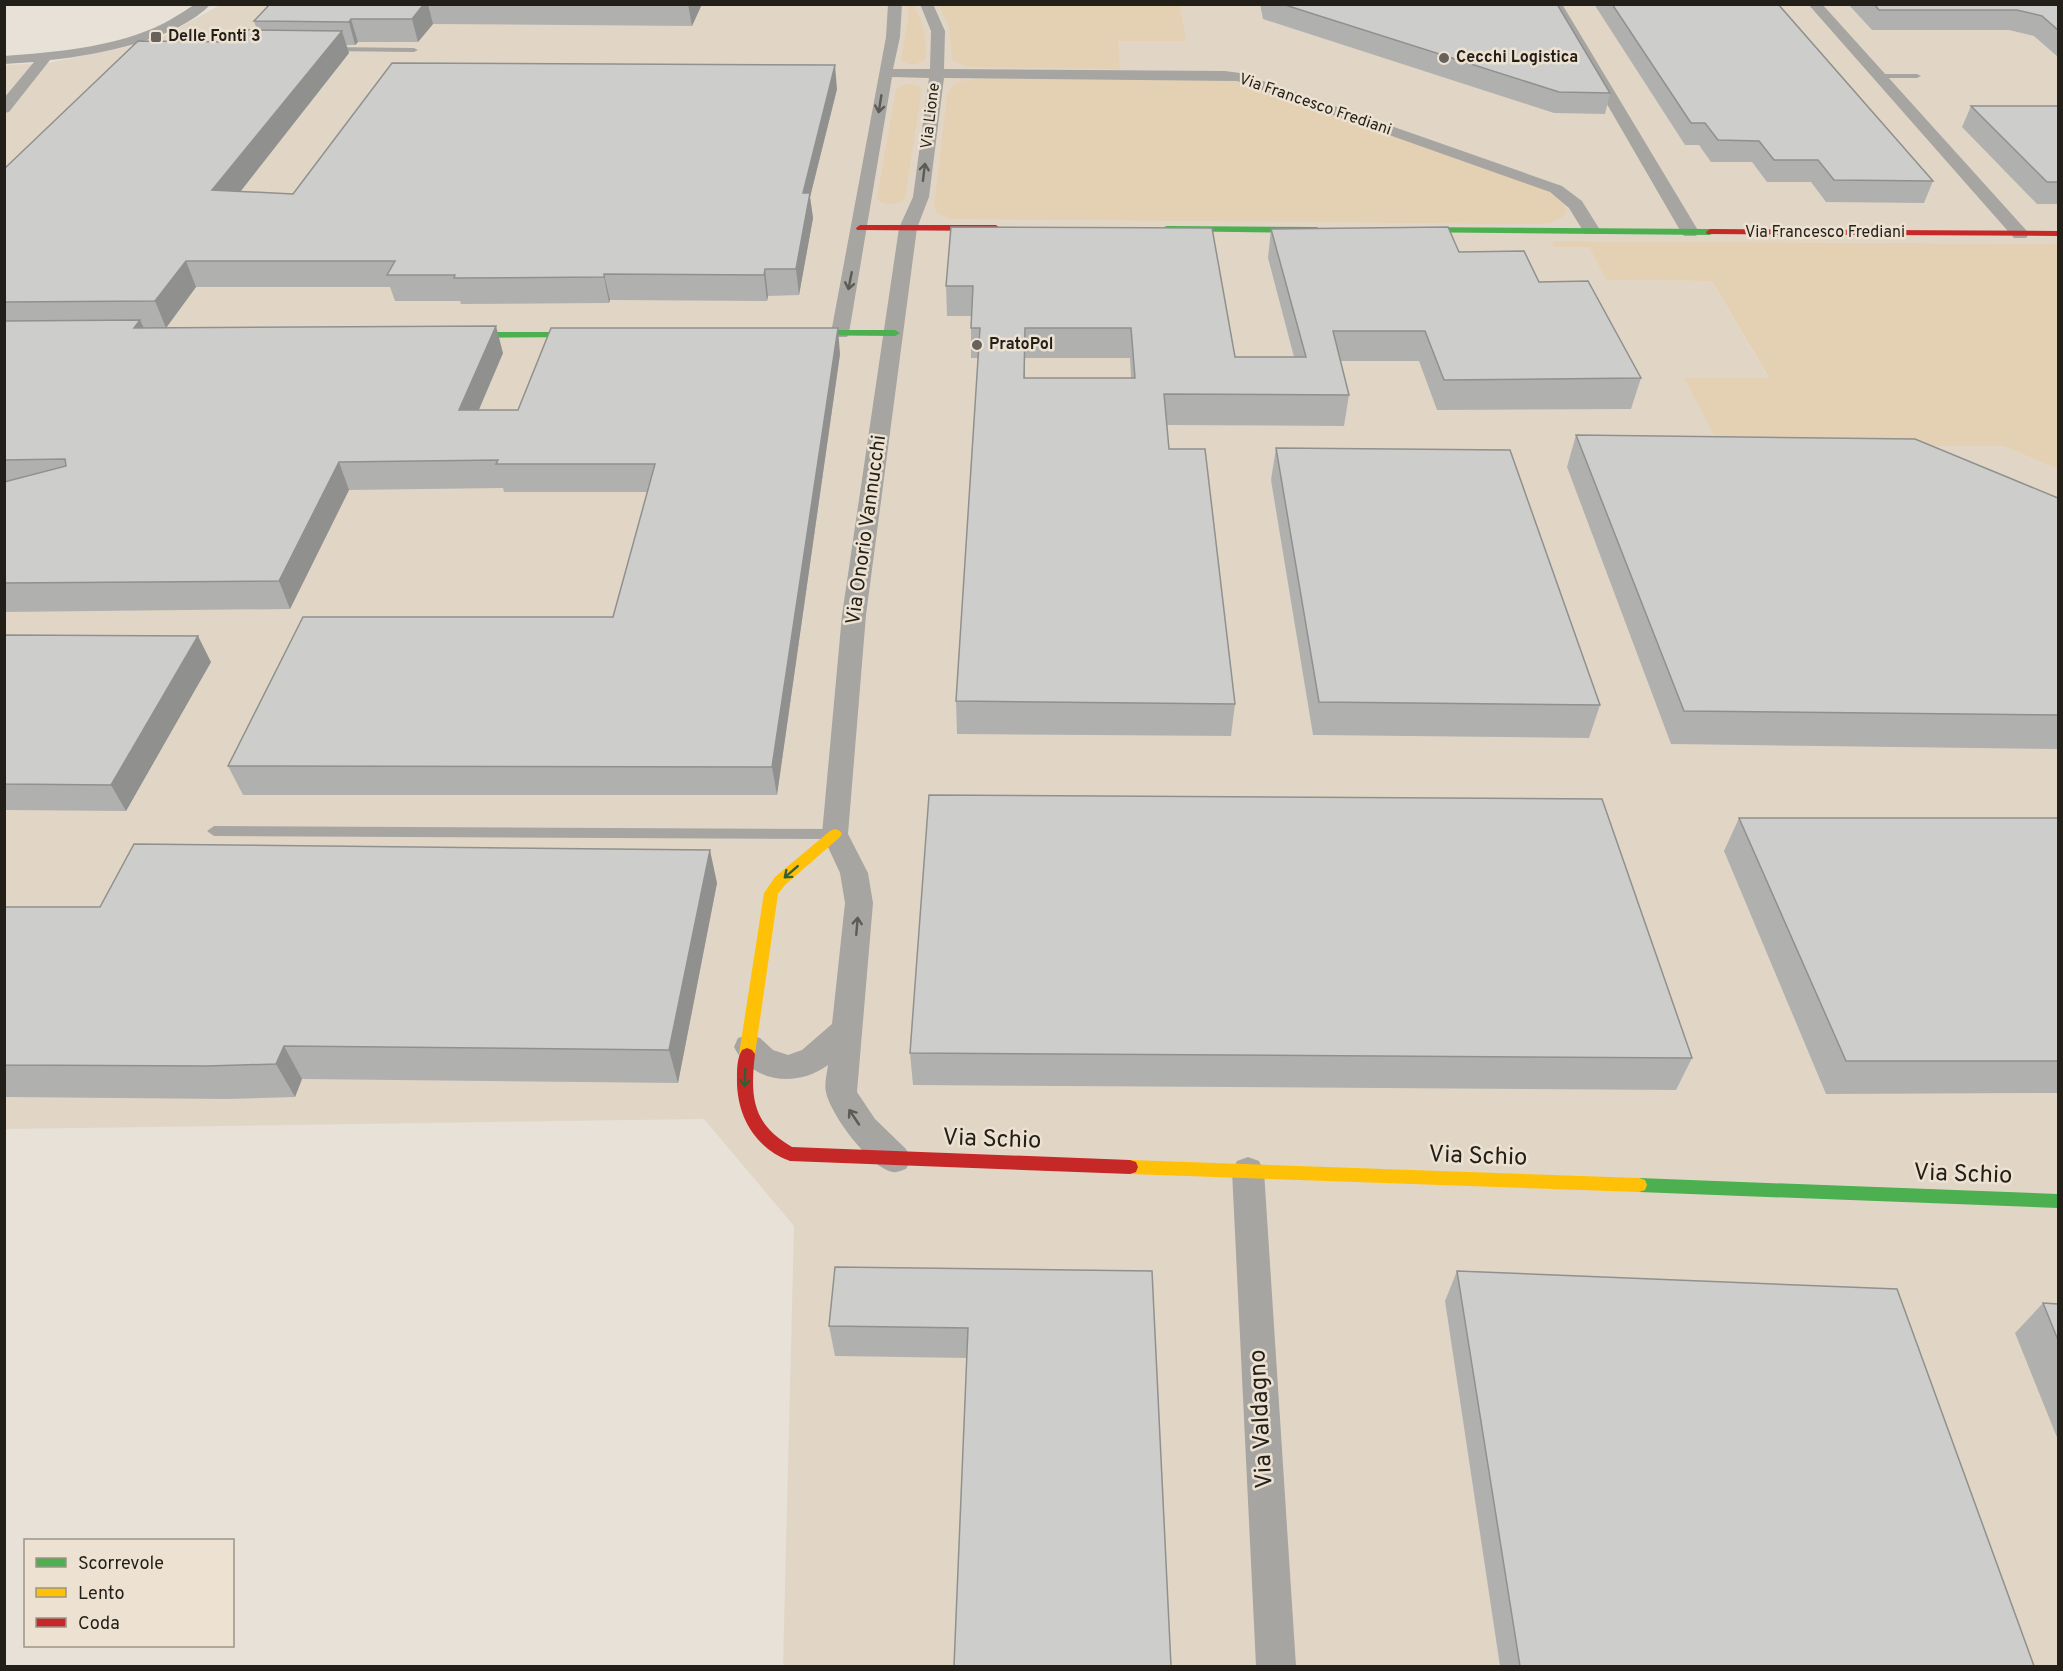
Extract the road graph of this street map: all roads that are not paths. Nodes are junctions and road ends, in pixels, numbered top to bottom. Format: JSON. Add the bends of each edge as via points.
{"nodes":[{"id":1,"x":205,"y":4,"type":"edge"},
{"id":2,"x":896,"y":4,"type":"edge"},
{"id":3,"x":926,"y":4,"type":"edge"},
{"id":4,"x":1555,"y":4,"type":"edge"},
{"id":5,"x":1814,"y":4,"type":"edge"},
{"id":6,"x":119,"y":43,"type":"junction"},
{"id":7,"x":142,"y":45,"type":"edge"},
{"id":8,"x":327,"y":49,"type":"edge"},
{"id":9,"x":414,"y":50,"type":"dead end"},
{"id":10,"x":4,"y":51,"type":"edge"},
{"id":11,"x":46,"y":56,"type":"junction"},
{"id":12,"x":4,"y":60,"type":"edge"},
{"id":13,"x":885,"y":73,"type":"junction"},
{"id":14,"x":937,"y":73,"type":"junction"},
{"id":15,"x":1880,"y":76,"type":"junction"},
{"id":16,"x":1917,"y":76,"type":"dead end"},
{"id":17,"x":4,"y":109,"type":"edge"},
{"id":18,"x":860,"y":228,"type":"junction"},
{"id":19,"x":908,"y":228,"type":"junction"},
{"id":20,"x":1009,"y":228,"type":"edge"},
{"id":21,"x":1152,"y":229,"type":"edge"},
{"id":22,"x":1332,"y":230,"type":"edge"},
{"id":23,"x":1392,"y":230,"type":"edge"},
{"id":24,"x":1591,"y":230,"type":"junction"},
{"id":25,"x":1690,"y":232,"type":"junction"},
{"id":26,"x":2020,"y":234,"type":"junction"},
{"id":27,"x":2058,"y":234,"type":"edge"},
{"id":28,"x":780,"y":333,"type":"edge"},
{"id":29,"x":840,"y":333,"type":"junction"},
{"id":30,"x":895,"y":333,"type":"junction"},
{"id":31,"x":601,"y":334,"type":"edge"},
{"id":32,"x":434,"y":336,"type":"edge"},
{"id":33,"x":214,"y":831,"type":"dead end"},
{"id":34,"x":835,"y":834,"type":"junction"},
{"id":35,"x":848,"y":1028,"type":"junction"},
{"id":36,"x":748,"y":1047,"type":"junction"},
{"id":37,"x":895,"y":1159,"type":"junction"},
{"id":38,"x":1248,"y":1172,"type":"junction"},
{"id":39,"x":2058,"y":1201,"type":"edge"},
{"id":40,"x":1276,"y":1666,"type":"edge"}],
"edges":[{"from":1,"to":6,"type":"street","via":[[156,32]]},
{"from":2,"to":13,"type":"street"},
{"from":3,"to":14,"type":"street","name":"Via Lione","via":[[938,31]]},
{"from":4,"to":25,"type":"street"},
{"from":5,"to":15,"type":"street"},
{"from":6,"to":7,"type":"lane"},
{"from":6,"to":11,"type":"street"},
{"from":8,"to":9,"type":"lane"},
{"from":10,"to":11,"type":"street"},
{"from":11,"to":12,"type":"street"},
{"from":11,"to":17,"type":"street"},
{"from":13,"to":14,"type":"street","name":"Via Francesco Frediani"},
{"from":13,"to":18,"type":"street","one_way":true},
{"from":19,"to":14,"type":"street","name":"Via Lione","one_way":true,"via":[[921,197]]},
{"from":14,"to":24,"type":"street","name":"Via Francesco Frediani","via":[[1240,77],[1556,189],[1576,205]]},
{"from":15,"to":16,"type":"lane"},
{"from":15,"to":26,"type":"street"},
{"from":18,"to":19,"type":"street"},
{"from":18,"to":29,"type":"street","one_way":true},
{"from":19,"to":20,"type":"street"},
{"from":19,"to":30,"type":"street","name":"Via Onorio Vannucchi"},
{"from":21,"to":22,"type":"street"},
{"from":23,"to":24,"type":"street","name":"Via Francesco Frediani"},
{"from":24,"to":25,"type":"street","name":"Via Francesco Frediani"},
{"from":25,"to":26,"type":"street","name":"Via Francesco Frediani"},
{"from":26,"to":27,"type":"street","name":"Via Francesco Frediani"},
{"from":28,"to":29,"type":"street"},
{"from":29,"to":30,"type":"street"},
{"from":30,"to":34,"type":"street","name":"Via Onorio Vannucchi","via":[[854,615]]},
{"from":31,"to":32,"type":"street"},
{"from":33,"to":34,"type":"lane"},
{"from":35,"to":34,"type":"street","one_way":true,"via":[[859,897],[854,873]]},
{"from":34,"to":36,"type":"street","one_way":true,"via":[[771,893]]},
{"from":35,"to":36,"type":"street","via":[[833,1045],[799,1067],[775,1067]]},
{"from":37,"to":35,"type":"street","one_way":true,"via":[[869,1137],[851,1114],[841,1092]]},
{"from":36,"to":37,"type":"street","one_way":true,"via":[[744,1076],[749,1113],[759,1133],[772,1146],[790,1154]]},
{"from":37,"to":38,"type":"street","name":"Via Schio"},
{"from":38,"to":39,"type":"street","name":"Via Schio"},
{"from":38,"to":40,"type":"street","name":"Via Valdagno"}]}
